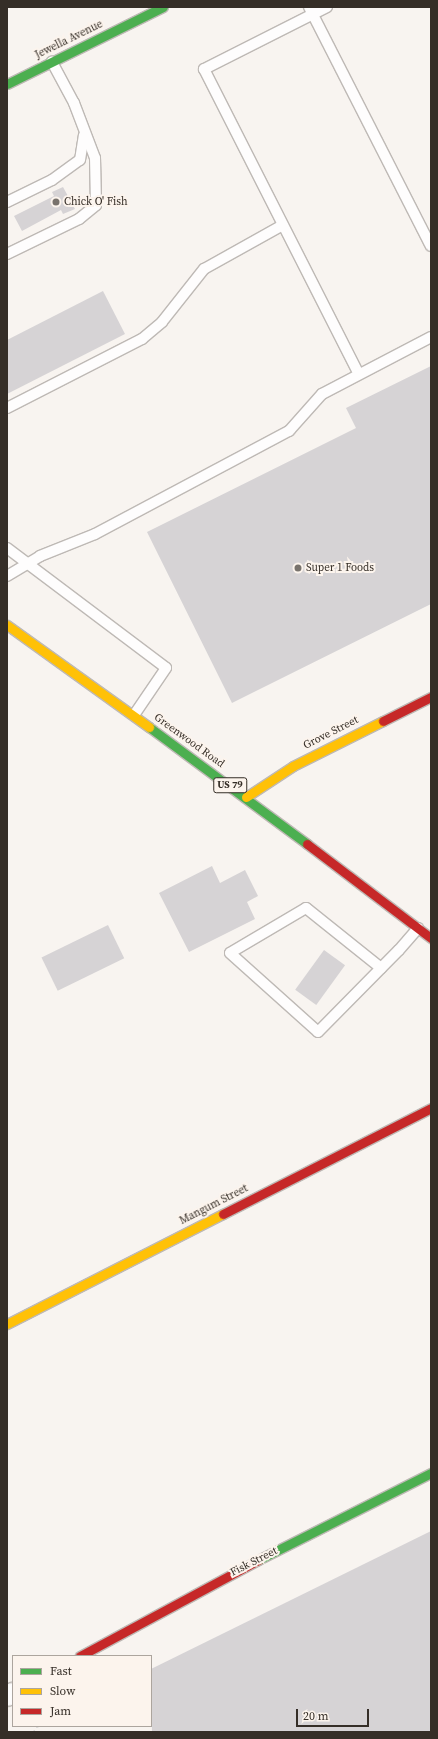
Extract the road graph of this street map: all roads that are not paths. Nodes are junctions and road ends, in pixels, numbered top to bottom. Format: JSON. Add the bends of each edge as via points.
{"nodes":[{"id":1,"x":163,"y":7,"type":"edge"},
{"id":2,"x":327,"y":7,"type":"edge"},
{"id":3,"x":311,"y":10,"type":"edge"},
{"id":4,"x":52,"y":62,"type":"junction"},
{"id":5,"x":7,"y":84,"type":"edge"},
{"id":6,"x":84,"y":134,"type":"junction"},
{"id":7,"x":7,"y":202,"type":"edge"},
{"id":8,"x":283,"y":225,"type":"junction"},
{"id":9,"x":431,"y":246,"type":"edge"},
{"id":10,"x":7,"y":254,"type":"edge"},
{"id":11,"x":431,"y":337,"type":"edge"},
{"id":12,"x":359,"y":374,"type":"junction"},
{"id":13,"x":7,"y":408,"type":"edge"},
{"id":14,"x":7,"y":548,"type":"edge"},
{"id":15,"x":28,"y":562,"type":"junction"},
{"id":16,"x":7,"y":576,"type":"edge"},
{"id":17,"x":7,"y":625,"type":"edge"},
{"id":18,"x":431,"y":697,"type":"edge"},
{"id":19,"x":134,"y":715,"type":"junction"},
{"id":20,"x":246,"y":797,"type":"junction"},
{"id":21,"x":418,"y":928,"type":"junction"},
{"id":22,"x":431,"y":938,"type":"edge"},
{"id":23,"x":381,"y":968,"type":"junction"},
{"id":24,"x":431,"y":1108,"type":"edge"},
{"id":25,"x":7,"y":1324,"type":"edge"},
{"id":26,"x":431,"y":1473,"type":"edge"},
{"id":27,"x":82,"y":1655,"type":"edge"}],
"edges":[{"from":1,"to":4,"type":"street","name":"Jewella Avenue"},
{"from":2,"to":3,"type":"lane"},
{"from":3,"to":8,"type":"lane","via":[[204,69]]},
{"from":3,"to":9,"type":"lane"},
{"from":4,"to":5,"type":"street","name":"Jewella Avenue"},
{"from":4,"to":6,"type":"lane","via":[[74,103]]},
{"from":6,"to":7,"type":"lane","via":[[80,160],[52,180]]},
{"from":6,"to":10,"type":"lane","via":[[95,158],[96,205],[79,219]]},
{"from":8,"to":12,"type":"lane"},
{"from":8,"to":13,"type":"lane","via":[[204,269],[162,322],[142,339]]},
{"from":11,"to":12,"type":"lane"},
{"from":12,"to":15,"type":"lane","via":[[316,399],[289,431],[95,534]]},
{"from":14,"to":15,"type":"lane"},
{"from":15,"to":16,"type":"lane"},
{"from":15,"to":19,"type":"lane","via":[[166,668]]},
{"from":17,"to":19,"type":"street","name":"Greenwood Road","number":"US 79"},
{"from":18,"to":20,"type":"street","name":"Grove Street","via":[[293,766]]},
{"from":19,"to":20,"type":"street","name":"Greenwood Road","number":"US 79"},
{"from":20,"to":21,"type":"street","name":"Greenwood Road","number":"US 79"},
{"from":21,"to":22,"type":"street","name":"Greenwood Road","number":"US 79"},
{"from":21,"to":23,"type":"lane"},
{"from":23,"to":23,"type":"lane","via":[[318,1032],[230,953],[306,908]]},
{"from":24,"to":25,"type":"street","name":"Mangum Street"},
{"from":26,"to":27,"type":"street","name":"Fisk Street","via":[[237,1570]]}]}
